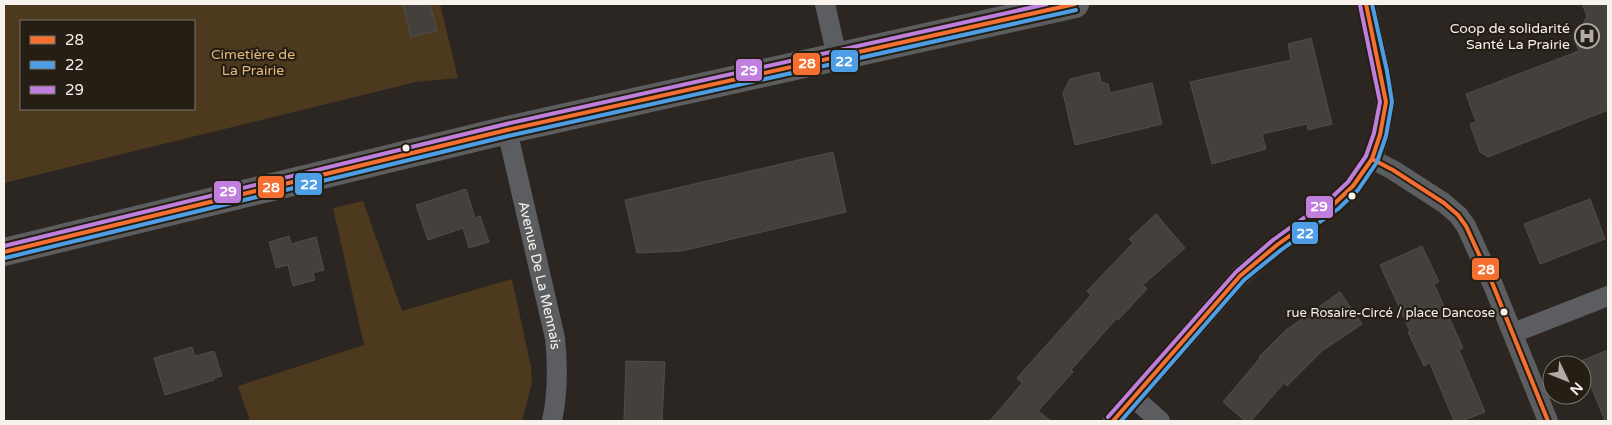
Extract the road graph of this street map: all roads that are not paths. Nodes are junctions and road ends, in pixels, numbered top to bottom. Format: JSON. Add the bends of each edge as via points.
{"nodes":[{"id":1,"x":825,"y":4,"type":"edge"},
{"id":2,"x":1074,"y":4,"type":"edge"},
{"id":3,"x":1366,"y":4,"type":"edge"},
{"id":4,"x":837,"y":57,"type":"junction"},
{"id":5,"x":507,"y":130,"type":"junction"},
{"id":6,"x":1372,"y":159,"type":"junction"},
{"id":7,"x":4,"y":252,"type":"edge"},
{"id":8,"x":1608,"y":296,"type":"edge"},
{"id":9,"x":1513,"y":333,"type":"junction"},
{"id":10,"x":1133,"y":398,"type":"junction"},
{"id":11,"x":552,"y":421,"type":"edge"},
{"id":12,"x":1113,"y":421,"type":"edge"},
{"id":13,"x":1160,"y":421,"type":"edge"},
{"id":14,"x":1548,"y":421,"type":"edge"}],
"edges":[{"from":1,"to":4,"type":"street"},
{"from":2,"to":4,"type":"main road"},
{"from":3,"to":6,"type":"street","via":[[1386,102]]},
{"from":4,"to":5,"type":"main road"},
{"from":5,"to":7,"type":"main road"},
{"from":5,"to":11,"type":"street","name":"Avenue De La Mennais","via":[[555,338],[558,369]]},
{"from":6,"to":9,"type":"street","via":[[1458,215],[1479,253]]},
{"from":6,"to":10,"type":"street","via":[[1360,178],[1334,204],[1240,276]]},
{"from":8,"to":9,"type":"street"},
{"from":9,"to":14,"type":"street"},
{"from":10,"to":12,"type":"street"},
{"from":10,"to":13,"type":"street"}]}
